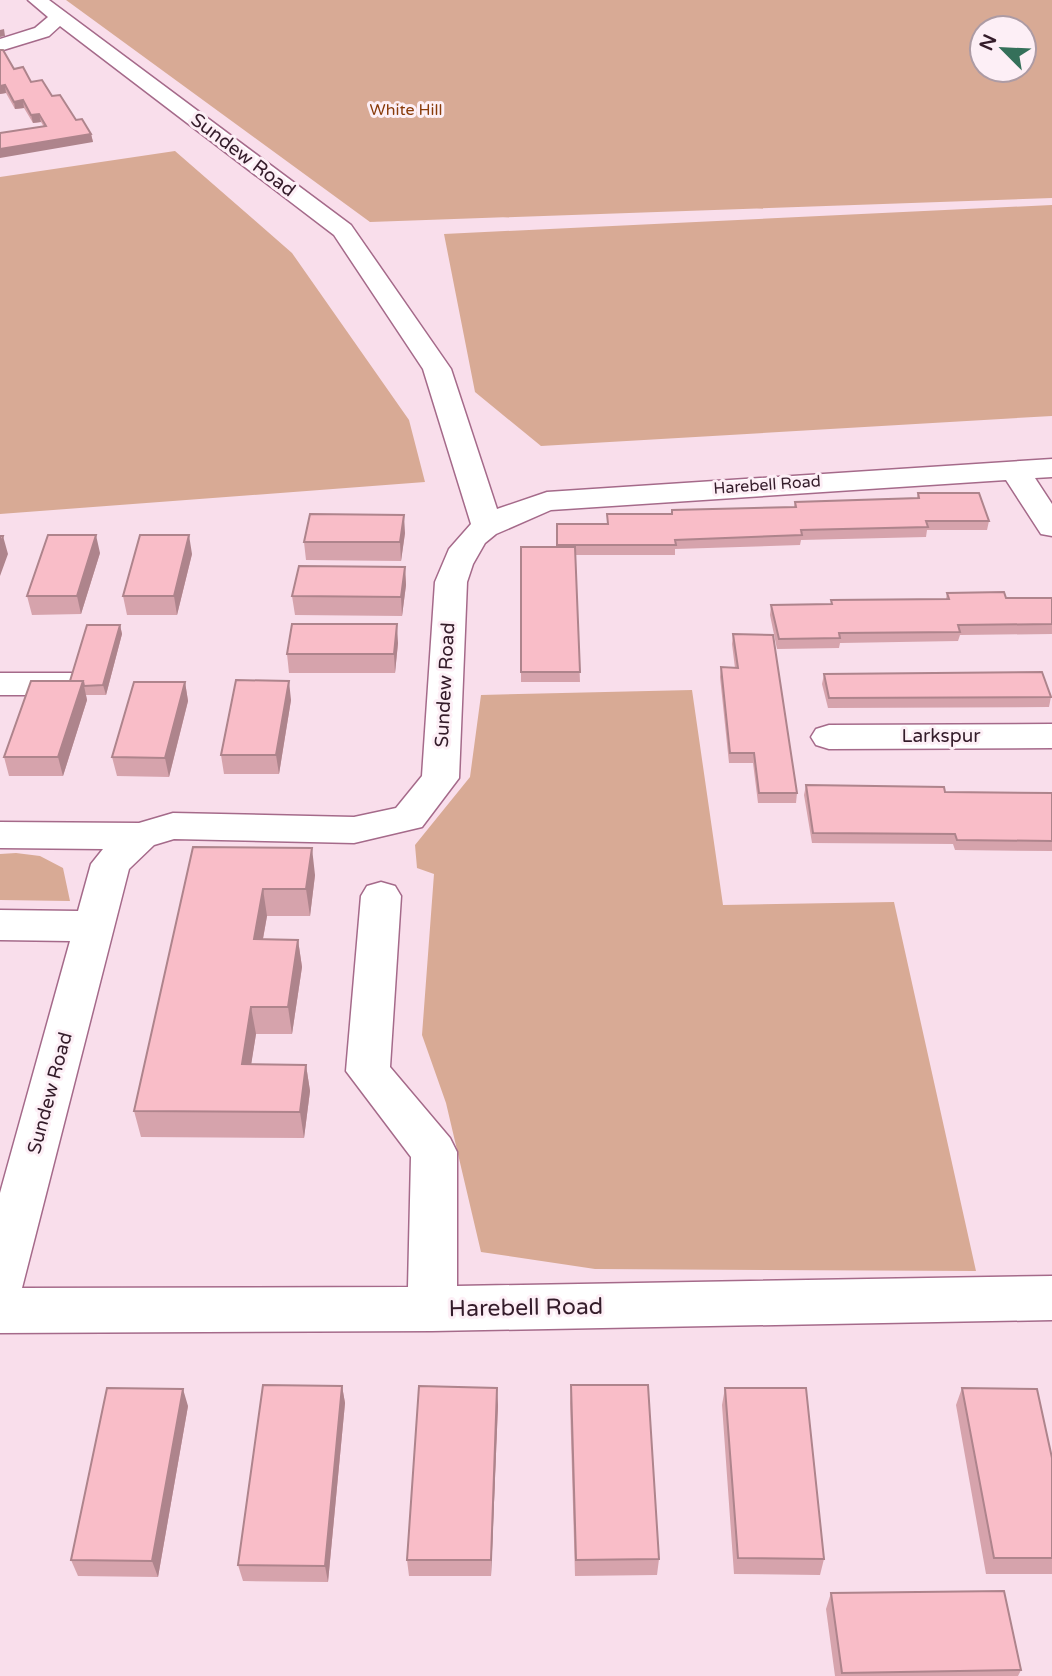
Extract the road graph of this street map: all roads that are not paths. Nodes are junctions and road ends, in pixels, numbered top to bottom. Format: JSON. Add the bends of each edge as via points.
{"nodes":[{"id":1,"x":37,"y":0,"type":"edge"},
{"id":2,"x":59,"y":17,"type":"junction"},
{"id":3,"x":0,"y":45,"type":"edge"},
{"id":4,"x":1052,"y":468,"type":"edge"},
{"id":5,"x":1015,"y":471,"type":"junction"},
{"id":6,"x":487,"y":525,"type":"junction"},
{"id":7,"x":1052,"y":527,"type":"edge"},
{"id":8,"x":0,"y":684,"type":"edge"},
{"id":9,"x":71,"y":684,"type":"edge"},
{"id":10,"x":1052,"y":736,"type":"edge"},
{"id":11,"x":829,"y":737,"type":"dead end"},
{"id":12,"x":0,"y":835,"type":"edge"},
{"id":13,"x":140,"y":836,"type":"junction"},
{"id":14,"x":381,"y":896,"type":"dead end"},
{"id":15,"x":0,"y":925,"type":"edge"},
{"id":16,"x":94,"y":926,"type":"junction"},
{"id":17,"x":0,"y":1282,"type":"edge"},
{"id":18,"x":1052,"y":1298,"type":"edge"},
{"id":19,"x":432,"y":1309,"type":"junction"},
{"id":20,"x":0,"y":1311,"type":"edge"}],
"edges":[{"from":1,"to":2,"type":"street","name":"Sundew Road"},
{"from":2,"to":3,"type":"street","via":[[43,32]]},
{"from":2,"to":6,"type":"street","name":"Sundew Road","via":[[342,230],[437,369]]},
{"from":4,"to":5,"type":"street","name":"Harebell Road"},
{"from":5,"to":6,"type":"street","name":"Harebell Road","via":[[547,502]]},
{"from":5,"to":7,"type":"street"},
{"from":6,"to":13,"type":"street","name":"Sundew Road","via":[[456,558],[440,779],[409,818],[354,831],[173,826]]},
{"from":8,"to":9,"type":"street"},
{"from":10,"to":11,"type":"street","name":"Larkspur"},
{"from":12,"to":13,"type":"street"},
{"from":13,"to":16,"type":"street","name":"Sundew Road","via":[[111,864]]},
{"from":14,"to":19,"type":"street","via":[[368,1071],[434,1152]]},
{"from":15,"to":16,"type":"street"},
{"from":16,"to":17,"type":"street","name":"Sundew Road"},
{"from":18,"to":19,"type":"street","name":"Harebell Road"},
{"from":19,"to":20,"type":"street","name":"Harebell Road"}]}
